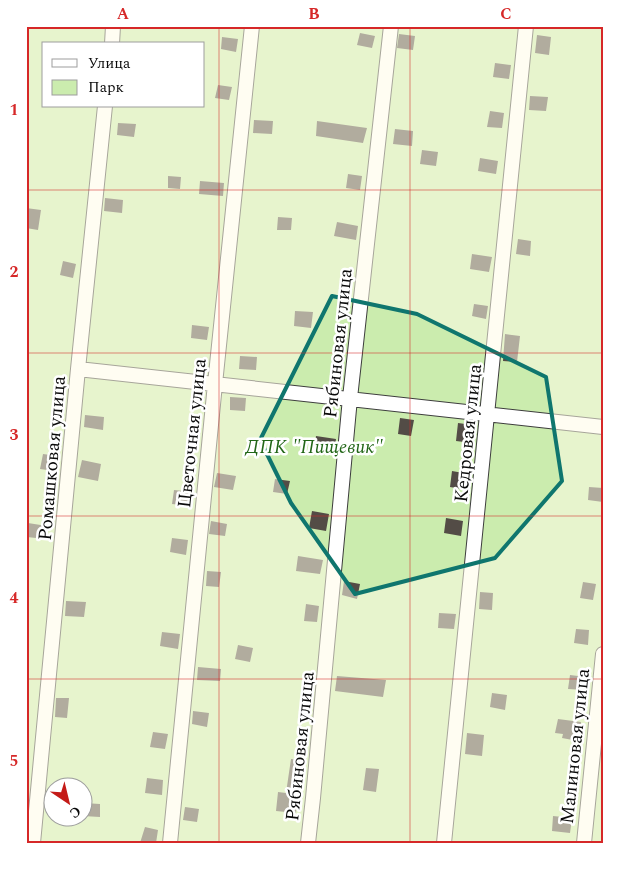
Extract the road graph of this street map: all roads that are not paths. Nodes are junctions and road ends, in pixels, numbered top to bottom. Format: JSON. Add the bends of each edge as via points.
{"nodes":[{"id":1,"x":114,"y":26,"type":"edge"},
{"id":2,"x":252,"y":26,"type":"edge"},
{"id":3,"x":391,"y":26,"type":"edge"},
{"id":4,"x":526,"y":26,"type":"edge"},
{"id":5,"x":112,"y":42,"type":"edge"},
{"id":6,"x":105,"y":108,"type":"edge"},
{"id":7,"x":78,"y":369,"type":"junction"},
{"id":8,"x":214,"y":384,"type":"junction"},
{"id":9,"x":350,"y":398,"type":"junction"},
{"id":10,"x":488,"y":414,"type":"junction"},
{"id":11,"x":603,"y":427,"type":"edge"},
{"id":12,"x":603,"y":654,"type":"edge"},
{"id":13,"x":34,"y":843,"type":"edge"},
{"id":14,"x":170,"y":843,"type":"edge"},
{"id":15,"x":308,"y":843,"type":"edge"},
{"id":16,"x":444,"y":843,"type":"edge"},
{"id":17,"x":584,"y":843,"type":"edge"}],
"edges":[{"from":1,"to":5,"type":"street"},
{"from":2,"to":8,"type":"street","name":"Цветочная улица"},
{"from":3,"to":9,"type":"street","name":"Рябиновая улица"},
{"from":4,"to":10,"type":"street","name":"Кедровая улица"},
{"from":6,"to":7,"type":"street","name":"Ромашковая улица"},
{"from":7,"to":8,"type":"street"},
{"from":7,"to":13,"type":"street","name":"Ромашковая улица"},
{"from":8,"to":9,"type":"street"},
{"from":8,"to":14,"type":"street","name":"Цветочная улица"},
{"from":9,"to":10,"type":"street"},
{"from":9,"to":15,"type":"street","name":"Рябиновая улица"},
{"from":10,"to":11,"type":"street"},
{"from":10,"to":16,"type":"street","name":"Кедровая улица"},
{"from":12,"to":17,"type":"street","name":"Малиновая улица"}]}
